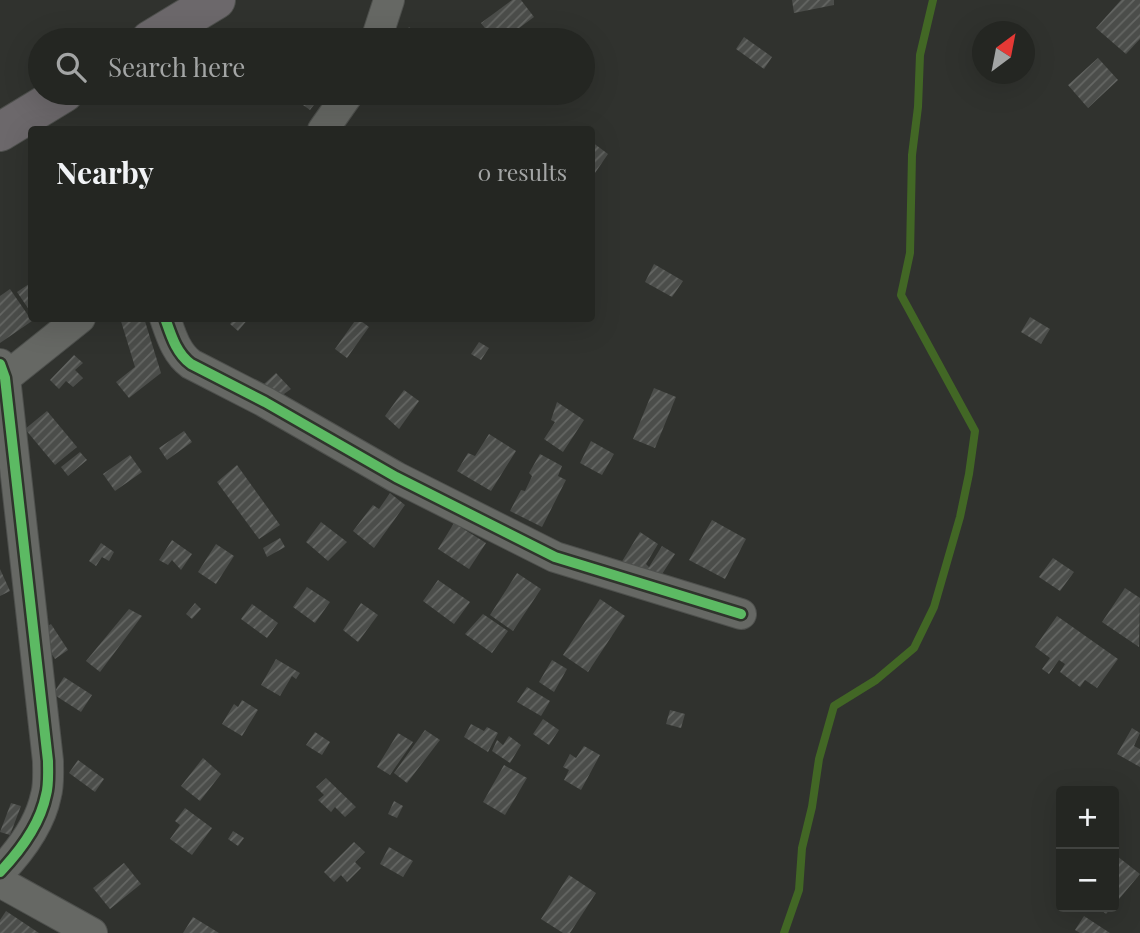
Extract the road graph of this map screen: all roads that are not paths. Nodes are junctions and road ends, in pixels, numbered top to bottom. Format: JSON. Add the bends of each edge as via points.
{"nodes":[{"id":1,"x":216,"y":0,"type":"edge"},
{"id":2,"x":389,"y":0,"type":"edge"},
{"id":3,"x":170,"y":28,"type":"edge"},
{"id":4,"x":380,"y":28,"type":"edge"},
{"id":5,"x":44,"y":105,"type":"edge"},
{"id":6,"x":341,"y":105,"type":"edge"},
{"id":7,"x":326,"y":126,"type":"edge"},
{"id":8,"x":0,"y":132,"type":"edge"},
{"id":9,"x":75,"y":322,"type":"edge"},
{"id":10,"x":166,"y":322,"type":"edge"},
{"id":11,"x":2,"y":375,"type":"edge"},
{"id":12,"x":741,"y":614,"type":"dead end"},
{"id":13,"x":0,"y":872,"type":"edge"},
{"id":14,"x":0,"y":882,"type":"edge"},
{"id":15,"x":92,"y":933,"type":"edge"}],
"edges":[{"from":1,"to":3,"type":"main road"},
{"from":2,"to":4,"type":"street"},
{"from":5,"to":8,"type":"main road"},
{"from":6,"to":7,"type":"street"},
{"from":9,"to":11,"type":"street"},
{"from":10,"to":12,"type":"street","via":[[176,348],[191,364],[396,477],[555,557]]},
{"from":11,"to":13,"type":"street","via":[[48,761],[47,794],[37,824]]},
{"from":14,"to":15,"type":"street"}]}
